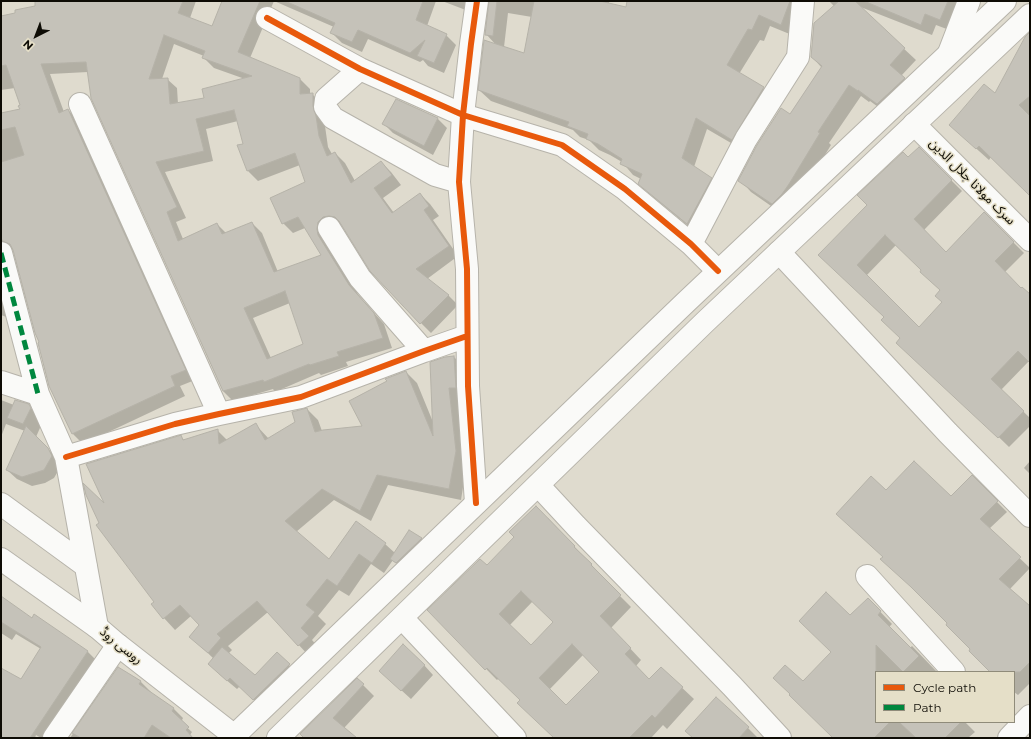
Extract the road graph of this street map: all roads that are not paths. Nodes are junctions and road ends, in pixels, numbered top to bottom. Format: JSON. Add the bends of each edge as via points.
{"nodes":[{"id":1,"x":478,"y":1,"type":"edge"},
{"id":2,"x":803,"y":1,"type":"edge"},
{"id":3,"x":970,"y":1,"type":"edge"},
{"id":4,"x":1005,"y":1,"type":"edge"},
{"id":5,"x":1030,"y":15,"type":"edge"},
{"id":6,"x":267,"y":18,"type":"dead end"},
{"id":7,"x":968,"y":36,"type":"junction"},
{"id":8,"x":949,"y":53,"type":"junction"},
{"id":9,"x":986,"y":56,"type":"junction"},
{"id":10,"x":360,"y":69,"type":"junction"},
{"id":11,"x":931,"y":71,"type":"junction"},
{"id":12,"x":948,"y":91,"type":"junction"},
{"id":13,"x":80,"y":104,"type":"dead end"},
{"id":14,"x":463,"y":115,"type":"junction"},
{"id":15,"x":914,"y":124,"type":"junction"},
{"id":16,"x":459,"y":182,"type":"junction"},
{"id":17,"x":329,"y":228,"type":"dead end"},
{"id":18,"x":1030,"y":240,"type":"edge"},
{"id":19,"x":691,"y":244,"type":"junction"},
{"id":20,"x":779,"y":252,"type":"junction"},
{"id":21,"x":1,"y":253,"type":"edge"},
{"id":22,"x":718,"y":271,"type":"junction"},
{"id":23,"x":467,"y":336,"type":"junction"},
{"id":24,"x":424,"y":351,"type":"junction"},
{"id":25,"x":1,"y":382,"type":"edge"},
{"id":26,"x":38,"y":394,"type":"junction"},
{"id":27,"x":219,"y":414,"type":"junction"},
{"id":28,"x":66,"y":457,"type":"junction"},
{"id":29,"x":538,"y":485,"type":"junction"},
{"id":30,"x":476,"y":503,"type":"junction"},
{"id":31,"x":1,"y":504,"type":"edge"},
{"id":32,"x":1030,"y":516,"type":"edge"},
{"id":33,"x":1,"y":559,"type":"edge"},
{"id":34,"x":86,"y":566,"type":"junction"},
{"id":35,"x":867,"y":576,"type":"dead end"},
{"id":36,"x":402,"y":618,"type":"junction"},
{"id":37,"x":98,"y":627,"type":"junction"},
{"id":38,"x":118,"y":645,"type":"junction"},
{"id":39,"x":953,"y":671,"type":"edge"},
{"id":40,"x":1030,"y":716,"type":"edge"},
{"id":41,"x":1009,"y":733,"type":"edge"},
{"id":42,"x":235,"y":737,"type":"edge"},
{"id":43,"x":54,"y":738,"type":"edge"},
{"id":44,"x":278,"y":738,"type":"edge"},
{"id":45,"x":515,"y":738,"type":"edge"},
{"id":46,"x":780,"y":738,"type":"edge"}],
"edges":[{"from":1,"to":14,"type":"street"},
{"from":2,"to":19,"type":"street","via":[[798,57],[746,139]]},
{"from":3,"to":8,"type":"street"},
{"from":4,"to":7,"type":"street"},
{"from":5,"to":9,"type":"street"},
{"from":6,"to":10,"type":"street"},
{"from":7,"to":8,"type":"street"},
{"from":7,"to":9,"type":"street"},
{"from":8,"to":11,"type":"street"},
{"from":9,"to":12,"type":"street"},
{"from":10,"to":14,"type":"street"},
{"from":10,"to":16,"type":"street","via":[[326,99],[325,107],[332,118],[435,175]]},
{"from":11,"to":12,"type":"street"},
{"from":11,"to":22,"type":"street"},
{"from":12,"to":15,"type":"street"},
{"from":13,"to":27,"type":"street"},
{"from":14,"to":16,"type":"street"},
{"from":14,"to":19,"type":"street","via":[[562,145],[624,189]]},
{"from":15,"to":18,"type":"street","name":"سرک مولانا جلال الدین"},
{"from":15,"to":20,"type":"street"},
{"from":16,"to":23,"type":"street","via":[[467,268]]},
{"from":17,"to":24,"type":"street","via":[[360,278]]},
{"from":19,"to":22,"type":"street"},
{"from":20,"to":29,"type":"street"},
{"from":20,"to":32,"type":"street","via":[[948,433]]},
{"from":21,"to":26,"type":"street"},
{"from":22,"to":30,"type":"street"},
{"from":23,"to":24,"type":"street"},
{"from":23,"to":30,"type":"street"},
{"from":24,"to":27,"type":"street","via":[[301,396]]},
{"from":25,"to":26,"type":"street"},
{"from":26,"to":28,"type":"street"},
{"from":27,"to":28,"type":"street","via":[[175,424]]},
{"from":28,"to":34,"type":"street"},
{"from":29,"to":36,"type":"street"},
{"from":29,"to":46,"type":"street"},
{"from":30,"to":42,"type":"street"},
{"from":31,"to":34,"type":"street"},
{"from":33,"to":37,"type":"street","name":"روسی روڈ"},
{"from":34,"to":37,"type":"street"},
{"from":35,"to":39,"type":"street"},
{"from":36,"to":44,"type":"street"},
{"from":36,"to":45,"type":"street"},
{"from":37,"to":38,"type":"street","name":"روسی روڈ"},
{"from":38,"to":42,"type":"street","name":"روسی روڈ"},
{"from":38,"to":43,"type":"street"},
{"from":40,"to":41,"type":"street"}]}
